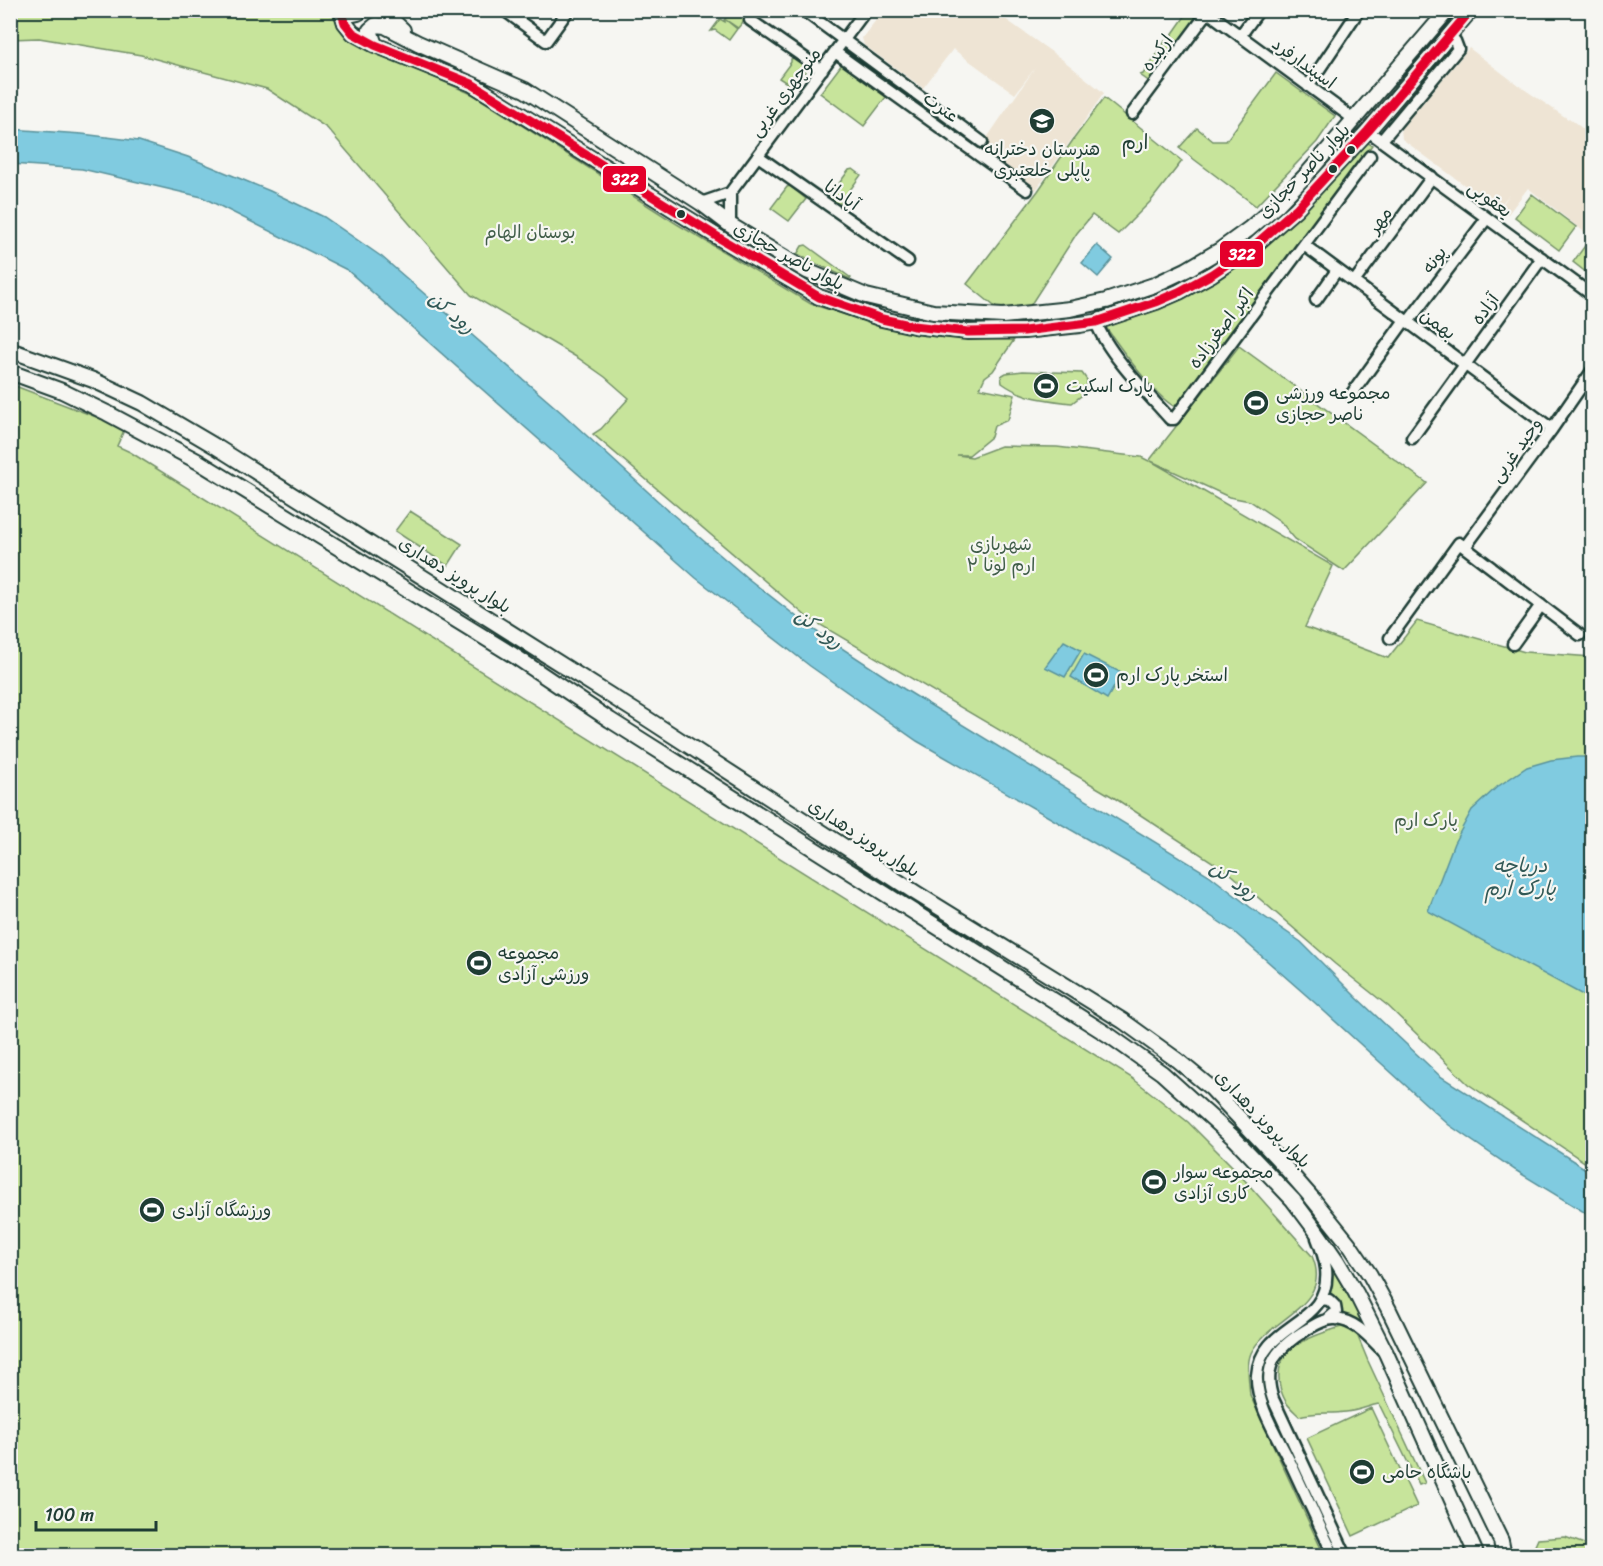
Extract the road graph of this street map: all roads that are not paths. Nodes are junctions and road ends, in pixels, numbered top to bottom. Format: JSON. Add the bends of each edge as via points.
{"nodes":[{"id":1,"x":360,"y":10,"type":"edge"},
{"id":2,"x":385,"y":10,"type":"edge"},
{"id":3,"x":504,"y":10,"type":"edge"},
{"id":4,"x":803,"y":10,"type":"edge"},
{"id":5,"x":866,"y":10,"type":"edge"},
{"id":6,"x":1259,"y":10,"type":"edge"},
{"id":7,"x":1359,"y":10,"type":"edge"},
{"id":8,"x":1448,"y":10,"type":"edge"},
{"id":9,"x":340,"y":11,"type":"edge"},
{"id":10,"x":1206,"y":11,"type":"edge"},
{"id":11,"x":567,"y":12,"type":"dead end"},
{"id":12,"x":1469,"y":13,"type":"edge"},
{"id":13,"x":750,"y":20,"type":"dead end"},
{"id":14,"x":1240,"y":36,"type":"junction"},
{"id":15,"x":1449,"y":36,"type":"junction"},
{"id":16,"x":844,"y":40,"type":"junction"},
{"id":17,"x":418,"y":43,"type":"junction"},
{"id":18,"x":375,"y":45,"type":"junction"},
{"id":19,"x":835,"y":52,"type":"junction"},
{"id":20,"x":822,"y":70,"type":"junction"},
{"id":21,"x":1308,"y":86,"type":"junction"},
{"id":22,"x":1132,"y":114,"type":"dead end"},
{"id":23,"x":1355,"y":120,"type":"junction"},
{"id":24,"x":1368,"y":130,"type":"junction"},
{"id":25,"x":1382,"y":141,"type":"junction"},
{"id":26,"x":982,"y":142,"type":"dead end"},
{"id":27,"x":758,"y":156,"type":"junction"},
{"id":28,"x":1370,"y":156,"type":"dead end"},
{"id":29,"x":1432,"y":177,"type":"junction"},
{"id":30,"x":1027,"y":190,"type":"dead end"},
{"id":31,"x":730,"y":194,"type":"junction"},
{"id":32,"x":701,"y":203,"type":"junction"},
{"id":33,"x":1487,"y":218,"type":"junction"},
{"id":34,"x":730,"y":225,"type":"junction"},
{"id":35,"x":1304,"y":245,"type":"junction"},
{"id":36,"x":1542,"y":258,"type":"junction"},
{"id":37,"x":908,"y":261,"type":"dead end"},
{"id":38,"x":1337,"y":270,"type":"junction"},
{"id":39,"x":1354,"y":282,"type":"junction"},
{"id":40,"x":1593,"y":295,"type":"edge"},
{"id":41,"x":1316,"y":300,"type":"dead end"},
{"id":42,"x":1407,"y":321,"type":"junction"},
{"id":43,"x":1096,"y":322,"type":"junction"},
{"id":44,"x":10,"y":350,"type":"edge"},
{"id":45,"x":1465,"y":364,"type":"junction"},
{"id":46,"x":1593,"y":371,"type":"edge"},
{"id":47,"x":10,"y":372,"type":"edge"},
{"id":48,"x":1351,"y":395,"type":"dead end"},
{"id":49,"x":1552,"y":429,"type":"junction"},
{"id":50,"x":1412,"y":438,"type":"dead end"},
{"id":51,"x":1462,"y":545,"type":"junction"},
{"id":52,"x":1541,"y":605,"type":"junction"},
{"id":53,"x":1580,"y":635,"type":"dead end"},
{"id":54,"x":1390,"y":638,"type":"dead end"},
{"id":55,"x":1513,"y":644,"type":"dead end"},
{"id":56,"x":1314,"y":1228,"type":"junction"},
{"id":57,"x":1321,"y":1299,"type":"junction"},
{"id":58,"x":1328,"y":1319,"type":"junction"},
{"id":59,"x":1386,"y":1353,"type":"junction"},
{"id":60,"x":1334,"y":1556,"type":"edge"},
{"id":61,"x":1346,"y":1556,"type":"edge"},
{"id":62,"x":1477,"y":1556,"type":"edge"},
{"id":63,"x":1504,"y":1556,"type":"edge"}],
"edges":[{"from":1,"to":9,"type":"main road","via":[[349,15]]},
{"from":2,"to":17,"type":"main road"},
{"from":3,"to":11,"type":"street","via":[[546,41]]},
{"from":4,"to":16,"type":"street"},
{"from":5,"to":16,"type":"street","name":"منوچهری غربی"},
{"from":6,"to":14,"type":"street"},
{"from":7,"to":21,"type":"street"},
{"from":8,"to":23,"type":"main road","name":"بلوار ناصر حجازی"},
{"from":9,"to":18,"type":"main road","name":"بلوار ناصر حجازی","via":[[352,33]]},
{"from":10,"to":14,"type":"street","name":"اسپندارفرد"},
{"from":10,"to":22,"type":"street","name":"ارکیده"},
{"from":12,"to":15,"type":"main road","name":"بلوار ناصر حجازی"},
{"from":13,"to":20,"type":"street"},
{"from":14,"to":21,"type":"street","name":"اسپندارفرد"},
{"from":15,"to":24,"type":"main road","name":"بلوار ناصر حجازی"},
{"from":15,"to":25,"type":"street","via":[[1458,49]]},
{"from":16,"to":19,"type":"street","name":"منوچهری غربی"},
{"from":16,"to":26,"type":"street"},
{"from":17,"to":18,"type":"main road","via":[[376,25],[370,30]]},
{"from":17,"to":32,"type":"main road","name":"بلوار ناصر حجازی","via":[[525,90]]},
{"from":18,"to":43,"type":"main road","name":"بلوار ناصر حجازی","via":[[472,84],[819,297],[882,319],[968,332],[1024,331]]},
{"from":19,"to":20,"type":"street","name":"منوچهری غربی"},
{"from":19,"to":30,"type":"street","name":"عترت"},
{"from":20,"to":27,"type":"street","name":"منوچهری غربی"},
{"from":21,"to":23,"type":"street","name":"اسپندارفرد"},
{"from":23,"to":34,"type":"main road","name":"بلوار ناصر حجازی","via":[[1278,204],[1220,250],[1154,285],[1070,309],[980,315],[933,312],[885,301],[807,271]]},
{"from":24,"to":25,"type":"street","name":"یعقوبی"},
{"from":24,"to":43,"type":"main road","name":"بلوار ناصر حجازی","via":[[1296,208],[1242,255],[1179,292]]},
{"from":25,"to":29,"type":"street","name":"یعقوبی"},
{"from":27,"to":31,"type":"street","name":"منوچهری غربی"},
{"from":27,"to":37,"type":"street","name":"آپادانا"},
{"from":28,"to":35,"type":"street","name":"اکبر اصغرزاده"},
{"from":29,"to":33,"type":"street","name":"یعقوبی"},
{"from":29,"to":39,"type":"street","name":"مهر"},
{"from":31,"to":32,"type":"street"},
{"from":31,"to":34,"type":"street"},
{"from":32,"to":34,"type":"main road","name":"بلوار ناصر حجازی"},
{"from":33,"to":36,"type":"street","name":"یعقوبی"},
{"from":33,"to":42,"type":"street","name":"پونه"},
{"from":35,"to":38,"type":"street","name":"بهمن"},
{"from":35,"to":43,"type":"street","name":"اکبر اصغرزاده","via":[[1174,419],[1105,341]]},
{"from":36,"to":40,"type":"street","name":"یعقوبی"},
{"from":36,"to":45,"type":"street","name":"آزاده"},
{"from":38,"to":39,"type":"street","name":"بهمن"},
{"from":38,"to":41,"type":"street"},
{"from":39,"to":42,"type":"street","name":"بهمن"},
{"from":42,"to":45,"type":"street","name":"بهمن"},
{"from":42,"to":48,"type":"street","name":"پونه"},
{"from":44,"to":63,"type":"main road","name":"بلوار پرویز دهداری","via":[[93,380],[142,403],[215,446],[1123,1021],[1177,1060],[1211,1088],[1277,1158],[1342,1234],[1370,1275],[1501,1541]]},
{"from":45,"to":49,"type":"street","name":"بهمن"},
{"from":45,"to":50,"type":"street","name":"آزاده"},
{"from":46,"to":49,"type":"street","name":"وحید غربی"},
{"from":47,"to":56,"type":"main road","name":"بلوار پرویز دهداری","via":[[107,412],[199,462],[513,655],[1110,1036],[1162,1073],[1235,1139]]},
{"from":49,"to":51,"type":"street","name":"وحید غربی"},
{"from":51,"to":52,"type":"street"},
{"from":51,"to":54,"type":"street","name":"وحید غربی"},
{"from":52,"to":53,"type":"street"},
{"from":52,"to":55,"type":"street"},
{"from":56,"to":57,"type":"street","via":[[1326,1271]]},
{"from":56,"to":59,"type":"main road","name":"بلوار پرویز دهداری","via":[[1356,1293]]},
{"from":57,"to":58,"type":"street","via":[[1335,1306],[1336,1312]]},
{"from":57,"to":60,"type":"street","via":[[1264,1352],[1258,1368],[1258,1385],[1273,1429]]},
{"from":58,"to":59,"type":"street","via":[[1357,1326]]},
{"from":58,"to":61,"type":"street","via":[[1283,1346],[1269,1370],[1269,1383]]},
{"from":59,"to":62,"type":"main road","name":"بلوار پرویز دهداری"}]}
